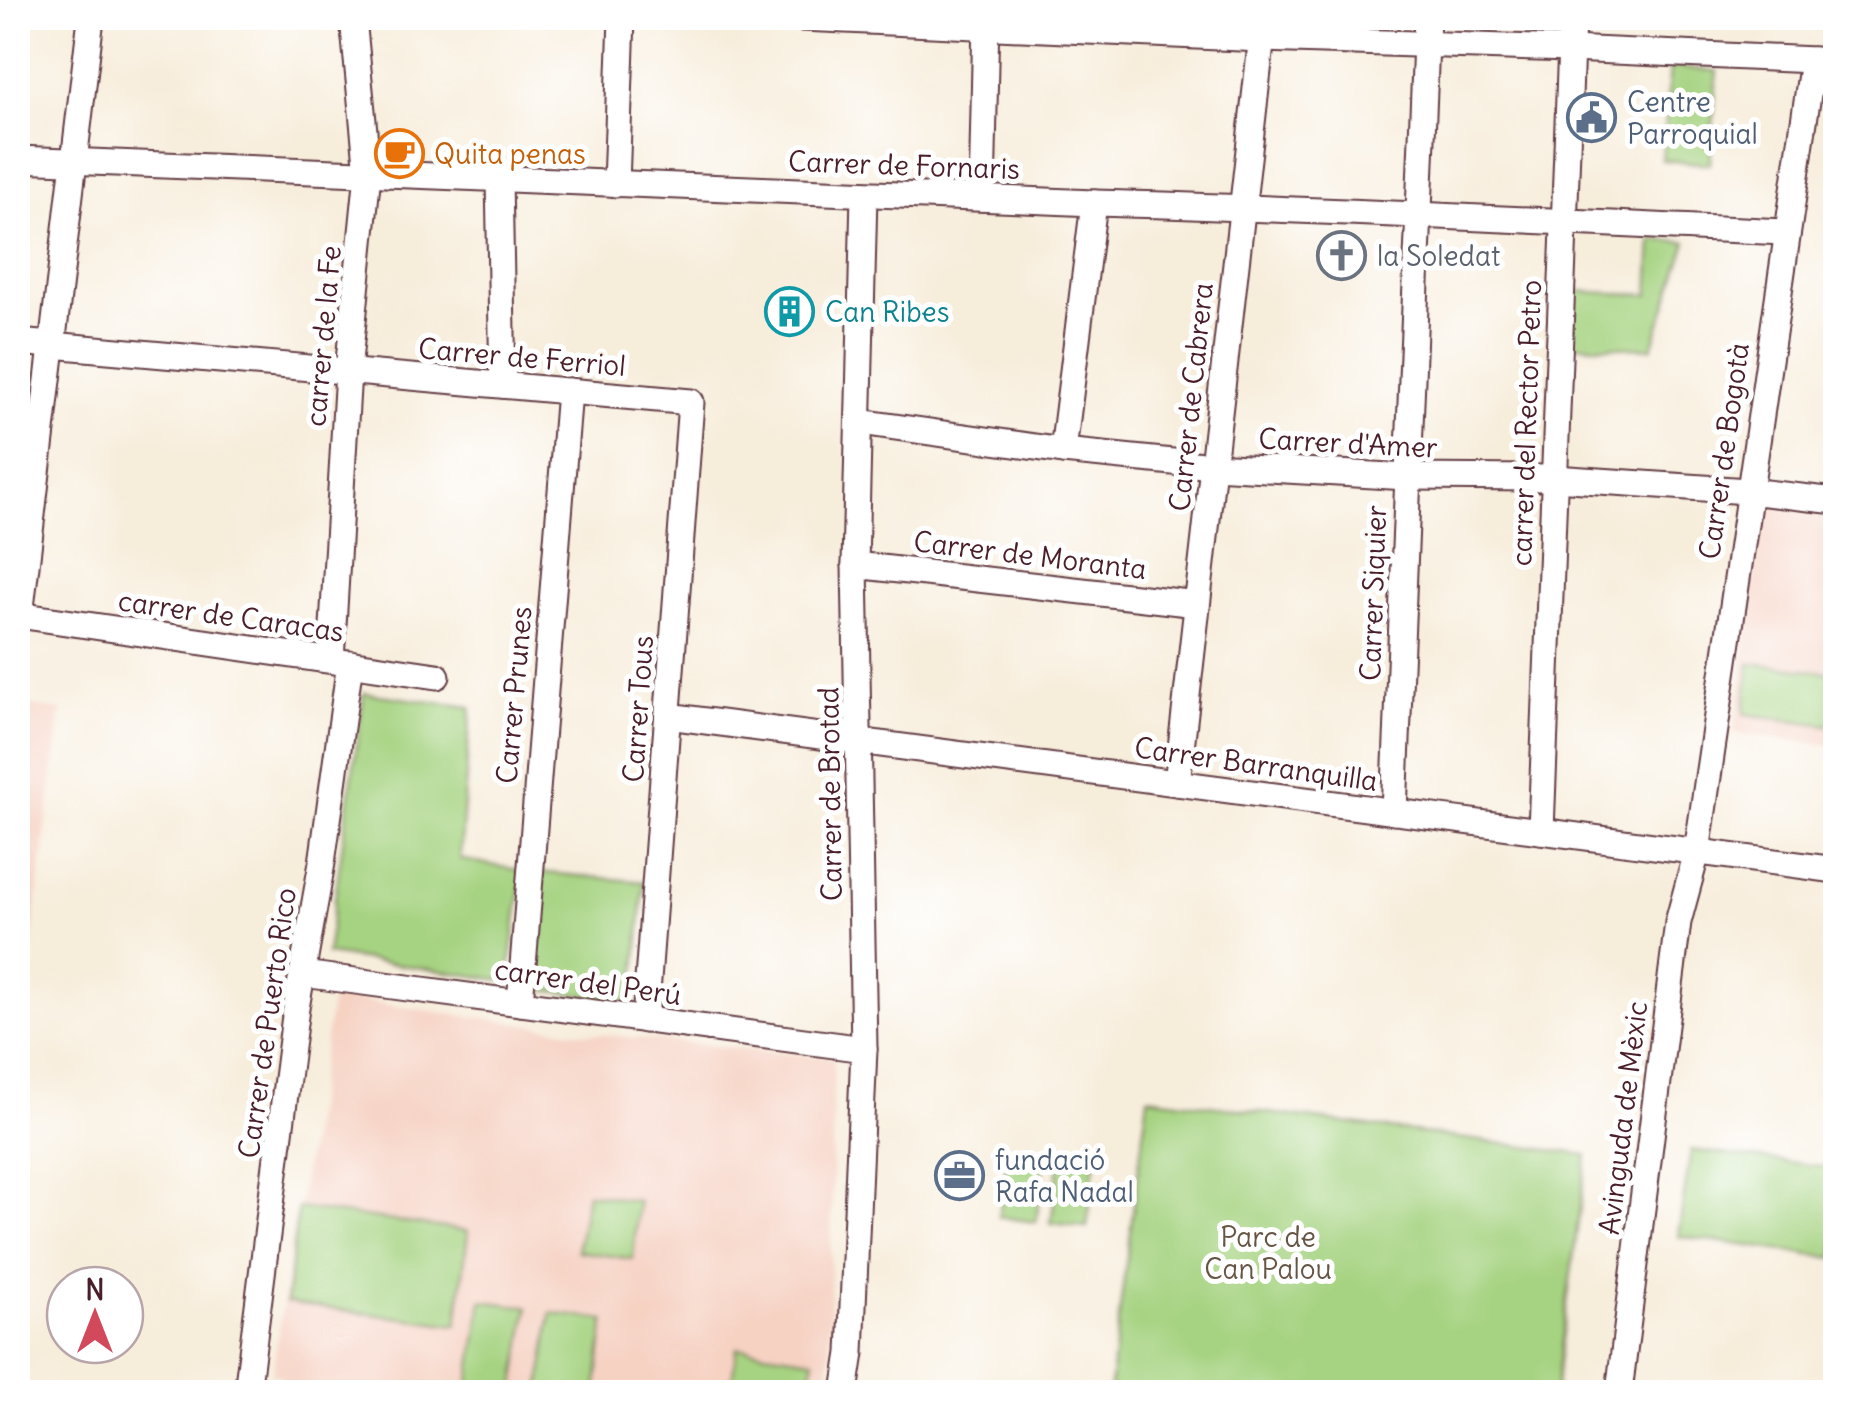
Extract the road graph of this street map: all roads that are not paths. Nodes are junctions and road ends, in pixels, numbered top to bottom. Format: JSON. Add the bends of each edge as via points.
{"nodes":[{"id":1,"x":91,"y":18,"type":"edge"},
{"id":2,"x":353,"y":18,"type":"edge"},
{"id":3,"x":622,"y":18,"type":"edge"},
{"id":4,"x":802,"y":18,"type":"edge"},
{"id":5,"x":1572,"y":18,"type":"edge"},
{"id":6,"x":986,"y":22,"type":"edge"},
{"id":7,"x":1263,"y":28,"type":"edge"},
{"id":8,"x":1426,"y":30,"type":"edge"},
{"id":9,"x":1570,"y":48,"type":"junction"},
{"id":10,"x":1824,"y":60,"type":"edge"},
{"id":11,"x":18,"y":159,"type":"edge"},
{"id":12,"x":74,"y":161,"type":"junction"},
{"id":13,"x":368,"y":173,"type":"junction"},
{"id":14,"x":499,"y":178,"type":"junction"},
{"id":15,"x":616,"y":184,"type":"junction"},
{"id":16,"x":864,"y":194,"type":"junction"},
{"id":17,"x":982,"y":198,"type":"junction"},
{"id":18,"x":1094,"y":203,"type":"junction"},
{"id":19,"x":1242,"y":207,"type":"junction"},
{"id":20,"x":1418,"y":216,"type":"junction"},
{"id":21,"x":1563,"y":222,"type":"junction"},
{"id":22,"x":1787,"y":232,"type":"junction"},
{"id":23,"x":18,"y":342,"type":"edge"},
{"id":24,"x":52,"y":345,"type":"junction"},
{"id":25,"x":348,"y":372,"type":"junction"},
{"id":26,"x":502,"y":385,"type":"junction"},
{"id":27,"x":569,"y":391,"type":"junction"},
{"id":28,"x":691,"y":402,"type":"joint"},
{"id":29,"x":860,"y":422,"type":"junction"},
{"id":30,"x":1063,"y":451,"type":"junction"},
{"id":31,"x":1213,"y":466,"type":"junction"},
{"id":32,"x":1408,"y":477,"type":"junction"},
{"id":33,"x":1554,"y":478,"type":"junction"},
{"id":34,"x":1748,"y":491,"type":"junction"},
{"id":35,"x":1836,"y":501,"type":"edge"},
{"id":36,"x":856,"y":565,"type":"junction"},
{"id":37,"x":1197,"y":604,"type":"junction"},
{"id":38,"x":18,"y":616,"type":"edge"},
{"id":39,"x":341,"y":662,"type":"junction"},
{"id":40,"x":437,"y":676,"type":"dead end"},
{"id":41,"x":668,"y":716,"type":"junction"},
{"id":42,"x":860,"y":742,"type":"junction"},
{"id":43,"x":1177,"y":784,"type":"junction"},
{"id":44,"x":1394,"y":812,"type":"junction"},
{"id":45,"x":1541,"y":832,"type":"junction"},
{"id":46,"x":1697,"y":852,"type":"junction"},
{"id":47,"x":1836,"y":870,"type":"edge"},
{"id":48,"x":303,"y":974,"type":"junction"},
{"id":49,"x":520,"y":1003,"type":"junction"},
{"id":50,"x":646,"y":1020,"type":"junction"},
{"id":51,"x":864,"y":1049,"type":"junction"},
{"id":52,"x":247,"y":1392,"type":"edge"},
{"id":53,"x":845,"y":1392,"type":"edge"},
{"id":54,"x":1619,"y":1392,"type":"edge"}],
"edges":[{"from":1,"to":12,"type":"street"},
{"from":2,"to":13,"type":"street","name":"carrer de la Fe"},
{"from":3,"to":15,"type":"street"},
{"from":4,"to":6,"type":"street"},
{"from":5,"to":9,"type":"street","name":"carrer del Rector Petro"},
{"from":6,"to":7,"type":"street"},
{"from":6,"to":17,"type":"street"},
{"from":7,"to":8,"type":"street"},
{"from":7,"to":19,"type":"street","name":"Carrer de Cabrera"},
{"from":8,"to":9,"type":"street"},
{"from":8,"to":20,"type":"street","name":"Carrer Siquier"},
{"from":9,"to":10,"type":"street"},
{"from":9,"to":21,"type":"street","name":"carrer del Rector Petro"},
{"from":10,"to":22,"type":"street","name":"Carrer de Bogotà"},
{"from":11,"to":12,"type":"street","name":"Carrer de Fornaris"},
{"from":12,"to":13,"type":"street","name":"Carrer de Fornaris"},
{"from":12,"to":24,"type":"street"},
{"from":13,"to":14,"type":"street","name":"Carrer de Fornaris"},
{"from":13,"to":25,"type":"street","name":"carrer de la Fe"},
{"from":14,"to":15,"type":"street","name":"Carrer de Fornaris"},
{"from":14,"to":26,"type":"street"},
{"from":15,"to":16,"type":"street","name":"Carrer de Fornaris"},
{"from":16,"to":17,"type":"street","name":"Carrer de Fornaris"},
{"from":16,"to":29,"type":"street","name":"Carrer de Brotad"},
{"from":17,"to":18,"type":"street","name":"Carrer de Fornaris"},
{"from":18,"to":19,"type":"street","name":"Carrer de Fornaris"},
{"from":18,"to":30,"type":"street"},
{"from":19,"to":20,"type":"street","name":"Carrer de Fornaris"},
{"from":19,"to":31,"type":"street","name":"Carrer de Cabrera"},
{"from":20,"to":21,"type":"street","name":"Carrer de Fornaris"},
{"from":20,"to":32,"type":"street","name":"Carrer Siquier"},
{"from":21,"to":22,"type":"street","name":"Carrer de Fornaris"},
{"from":21,"to":33,"type":"street","name":"carrer del Rector Petro"},
{"from":22,"to":34,"type":"street","name":"Carrer de Bogotà"},
{"from":23,"to":24,"type":"street","name":"Carrer de Ferriol"},
{"from":24,"to":25,"type":"street","name":"Carrer de Ferriol"},
{"from":24,"to":38,"type":"street"},
{"from":25,"to":26,"type":"street","name":"Carrer de Ferriol"},
{"from":25,"to":39,"type":"street","name":"carrer de la Fe"},
{"from":26,"to":27,"type":"street","name":"Carrer de Ferriol"},
{"from":27,"to":28,"type":"street","name":"Carrer de Ferriol"},
{"from":27,"to":49,"type":"street","name":"Carrer Prunes"},
{"from":28,"to":41,"type":"street","name":"Carrer Tous"},
{"from":29,"to":30,"type":"street","name":"Carrer d'Amer"},
{"from":29,"to":36,"type":"street","name":"Carrer de Brotad"},
{"from":30,"to":31,"type":"street","name":"Carrer d'Amer"},
{"from":31,"to":32,"type":"street","name":"Carrer d'Amer"},
{"from":31,"to":37,"type":"street","name":"Carrer de Cabrera"},
{"from":32,"to":33,"type":"street","name":"Carrer d'Amer"},
{"from":32,"to":44,"type":"street","name":"Carrer Siquier"},
{"from":33,"to":34,"type":"street","name":"Carrer d'Amer"},
{"from":33,"to":45,"type":"street","name":"carrer del Rector Petro"},
{"from":34,"to":35,"type":"street","name":"Carrer d'Amer"},
{"from":34,"to":46,"type":"street","name":"Carrer de Bogotà"},
{"from":36,"to":37,"type":"street","name":"Carrer de Moranta"},
{"from":36,"to":42,"type":"street","name":"Carrer de Brotad"},
{"from":37,"to":43,"type":"street","name":"Carrer de Cabrera"},
{"from":38,"to":39,"type":"street","name":"carrer de Caracas"},
{"from":39,"to":40,"type":"street","name":"carrer de Caracas"},
{"from":39,"to":48,"type":"street","name":"Carrer de Puerto Rico"},
{"from":41,"to":42,"type":"street","name":"Carrer Barranquilla"},
{"from":41,"to":50,"type":"street","name":"Carrer Tous"},
{"from":42,"to":43,"type":"street","name":"Carrer Barranquilla"},
{"from":42,"to":51,"type":"street","name":"Carrer de Brotad"},
{"from":43,"to":44,"type":"street","name":"Carrer Barranquilla"},
{"from":44,"to":45,"type":"street","name":"Carrer Barranquilla"},
{"from":45,"to":46,"type":"street","name":"Carrer Barranquilla"},
{"from":46,"to":47,"type":"street","name":"Carrer Barranquilla"},
{"from":46,"to":54,"type":"street","name":"Avinguda de Mèxic","via":[[1678,922]]},
{"from":48,"to":49,"type":"street","name":"carrer del Perú"},
{"from":48,"to":52,"type":"street","name":"Carrer de Puerto Rico"},
{"from":49,"to":50,"type":"street","name":"carrer del Perú"},
{"from":50,"to":51,"type":"street","name":"carrer del Perú"},
{"from":51,"to":53,"type":"street","name":"Carrer de Brotad"}]}
